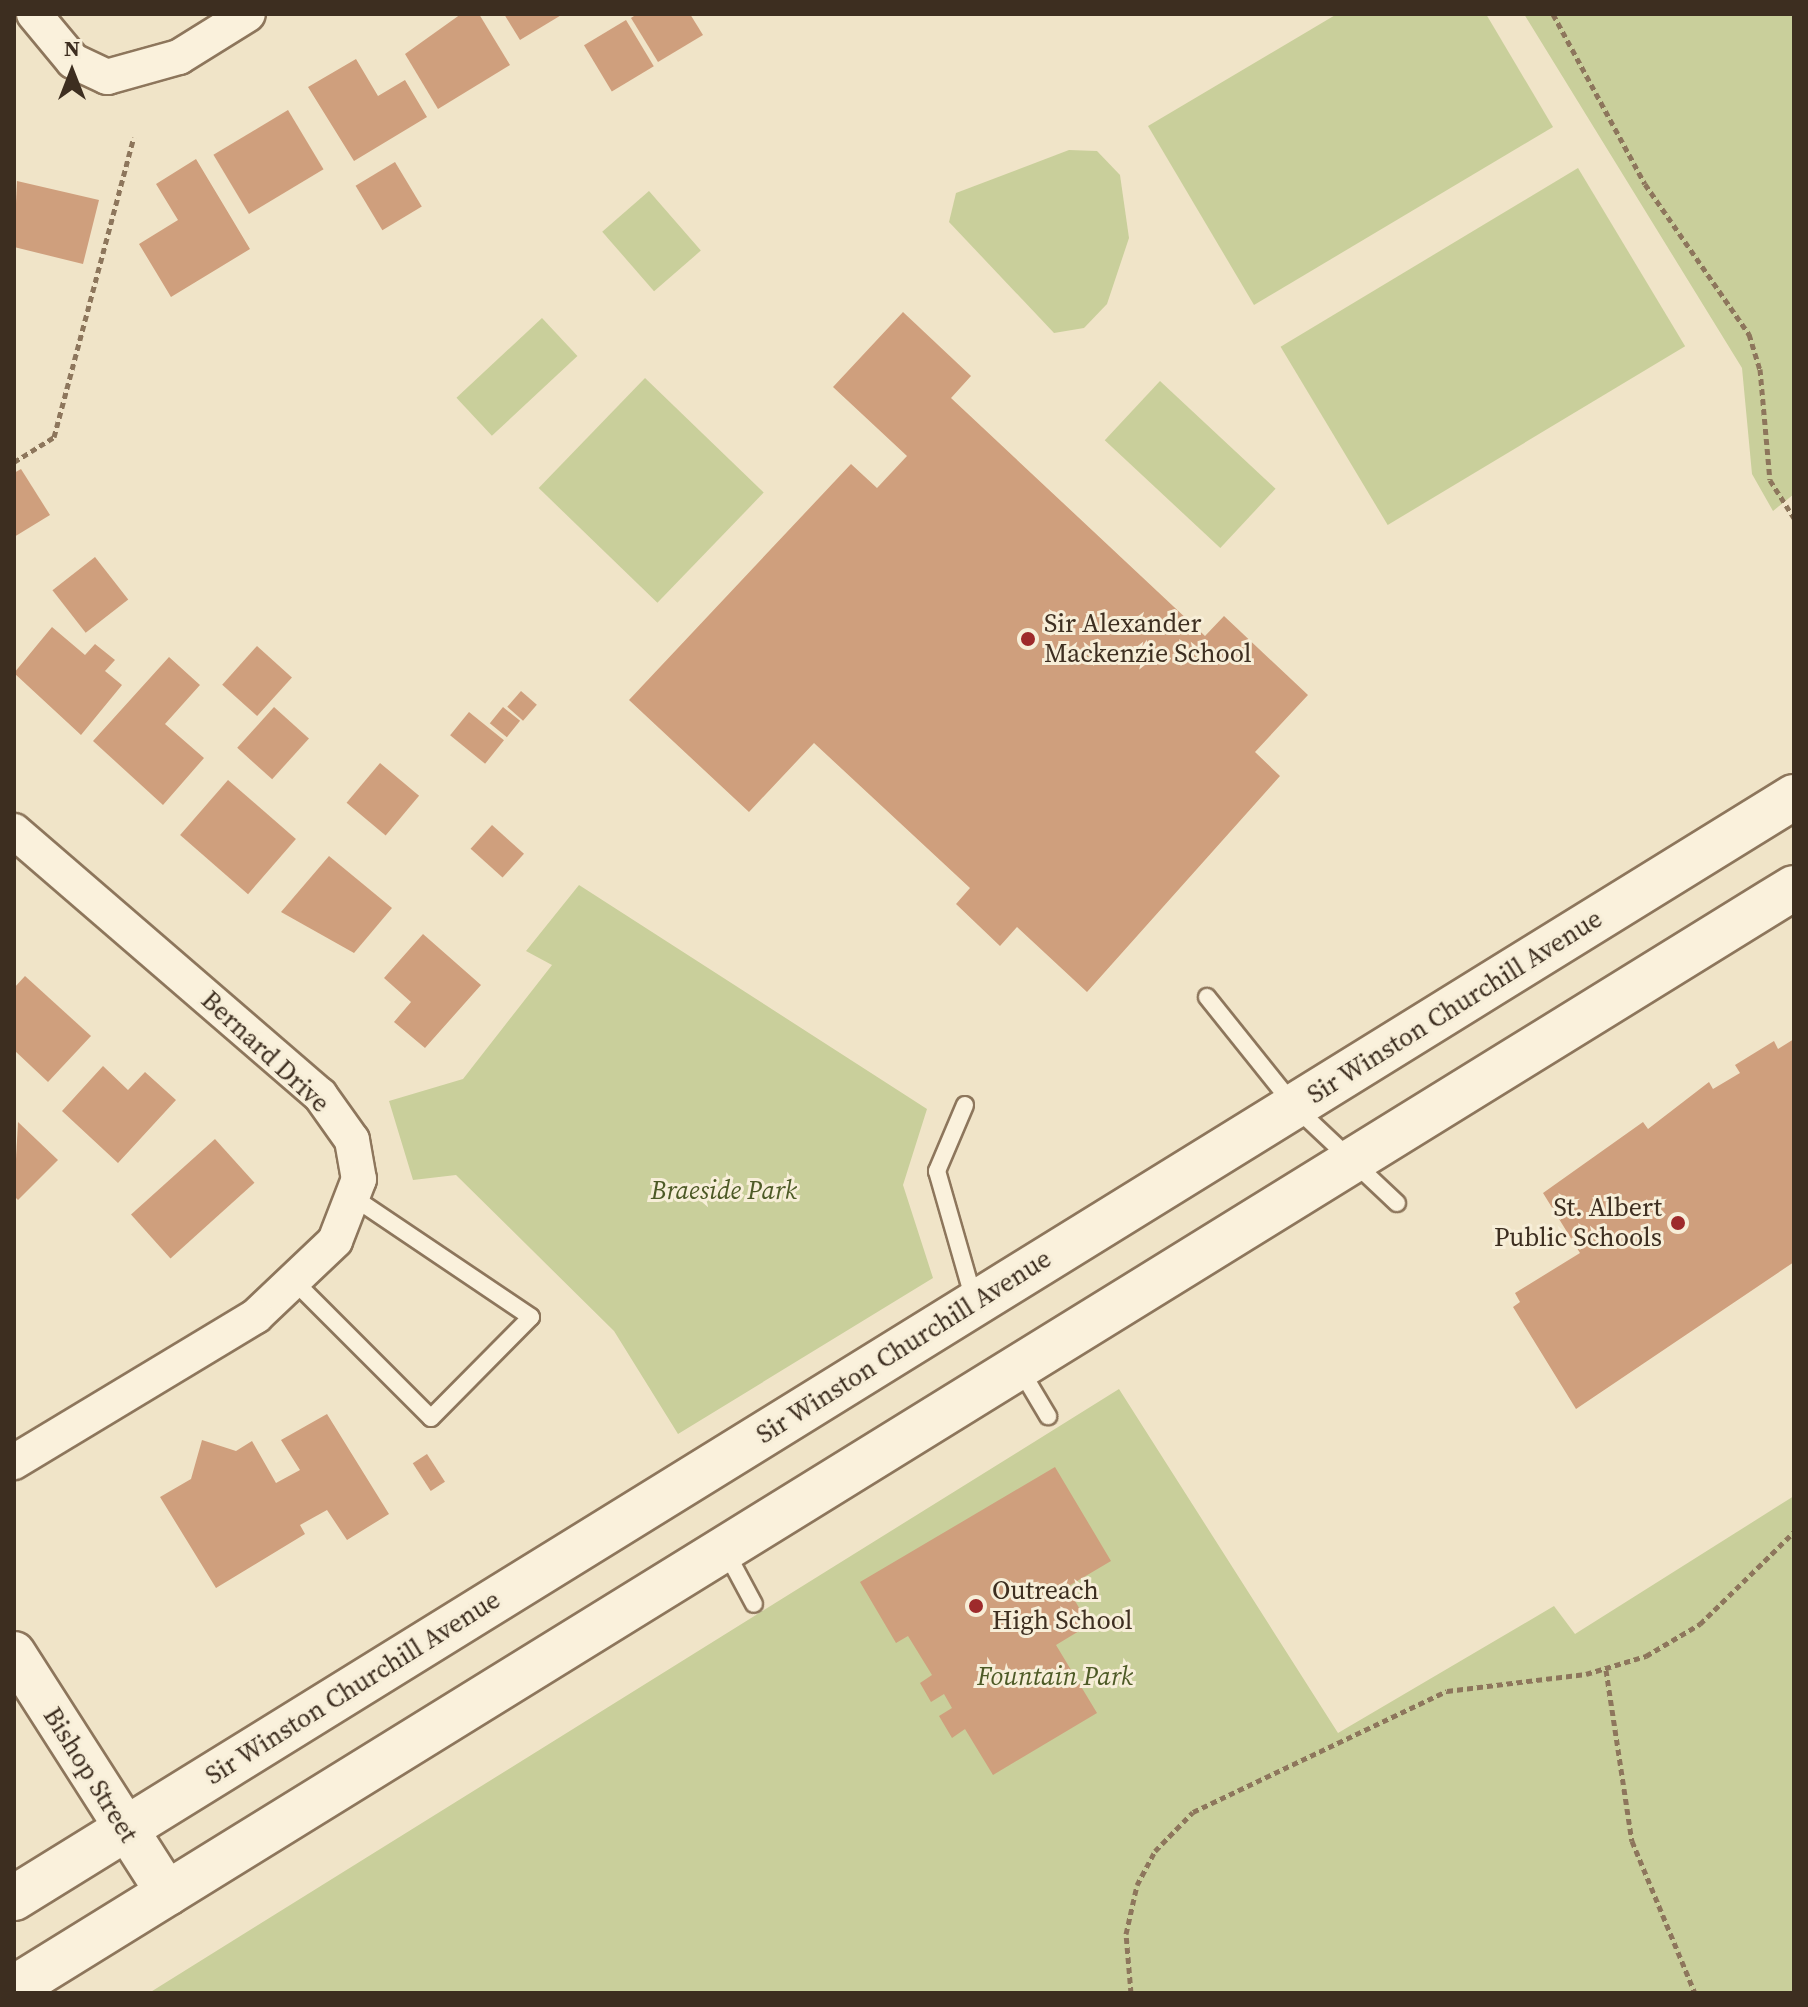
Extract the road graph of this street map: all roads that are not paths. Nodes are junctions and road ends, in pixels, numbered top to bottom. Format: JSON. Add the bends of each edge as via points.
{"nodes":[{"id":1,"x":34,"y":14,"type":"edge"},
{"id":2,"x":248,"y":14,"type":"edge"},
{"id":3,"x":1794,"y":797,"type":"edge"},
{"id":4,"x":14,"y":831,"type":"edge"},
{"id":5,"x":1794,"y":888,"type":"edge"},
{"id":6,"x":1207,"y":997,"type":"dead end"},
{"id":7,"x":965,"y":1105,"type":"dead end"},
{"id":8,"x":1295,"y":1107,"type":"junction"},
{"id":9,"x":1355,"y":1158,"type":"junction"},
{"id":10,"x":356,"y":1199,"type":"junction"},
{"id":11,"x":1397,"y":1203,"type":"dead end"},
{"id":12,"x":293,"y":1280,"type":"junction"},
{"id":13,"x":975,"y":1302,"type":"junction"},
{"id":14,"x":1019,"y":1365,"type":"junction"},
{"id":15,"x":1048,"y":1416,"type":"dead end"},
{"id":16,"x":14,"y":1462,"type":"edge"},
{"id":17,"x":724,"y":1548,"type":"junction"},
{"id":18,"x":754,"y":1604,"type":"dead end"},
{"id":19,"x":14,"y":1653,"type":"edge"},
{"id":20,"x":123,"y":1830,"type":"junction"},
{"id":21,"x":168,"y":1894,"type":"junction"},
{"id":22,"x":14,"y":1898,"type":"edge"},
{"id":23,"x":14,"y":1988,"type":"edge"}],
"edges":[{"from":1,"to":2,"type":"street","via":[[73,61],[107,77],[179,57]]},
{"from":3,"to":8,"type":"main road","name":"Sir Winston Churchill Avenue"},
{"from":4,"to":10,"type":"street","name":"Bernard Drive","via":[[320,1095],[352,1140]]},
{"from":5,"to":9,"type":"main road"},
{"from":6,"to":8,"type":"lane"},
{"from":7,"to":13,"type":"lane","via":[[937,1171]]},
{"from":8,"to":9,"type":"lane"},
{"from":8,"to":13,"type":"main road","name":"Sir Winston Churchill Avenue"},
{"from":9,"to":11,"type":"lane"},
{"from":9,"to":14,"type":"main road"},
{"from":10,"to":12,"type":"street","via":[[335,1241]]},
{"from":10,"to":12,"type":"lane","via":[[531,1317],[431,1418]]},
{"from":12,"to":16,"type":"street","via":[[256,1316]]},
{"from":13,"to":20,"type":"main road","name":"Sir Winston Churchill Avenue"},
{"from":14,"to":15,"type":"lane"},
{"from":14,"to":17,"type":"main road"},
{"from":17,"to":18,"type":"lane"},
{"from":17,"to":21,"type":"main road"},
{"from":19,"to":20,"type":"street","name":"Bishop Street"},
{"from":20,"to":21,"type":"street","name":"Bishop Street"},
{"from":20,"to":22,"type":"main road","name":"Sir Winston Churchill Avenue"},
{"from":21,"to":23,"type":"main road"}]}
